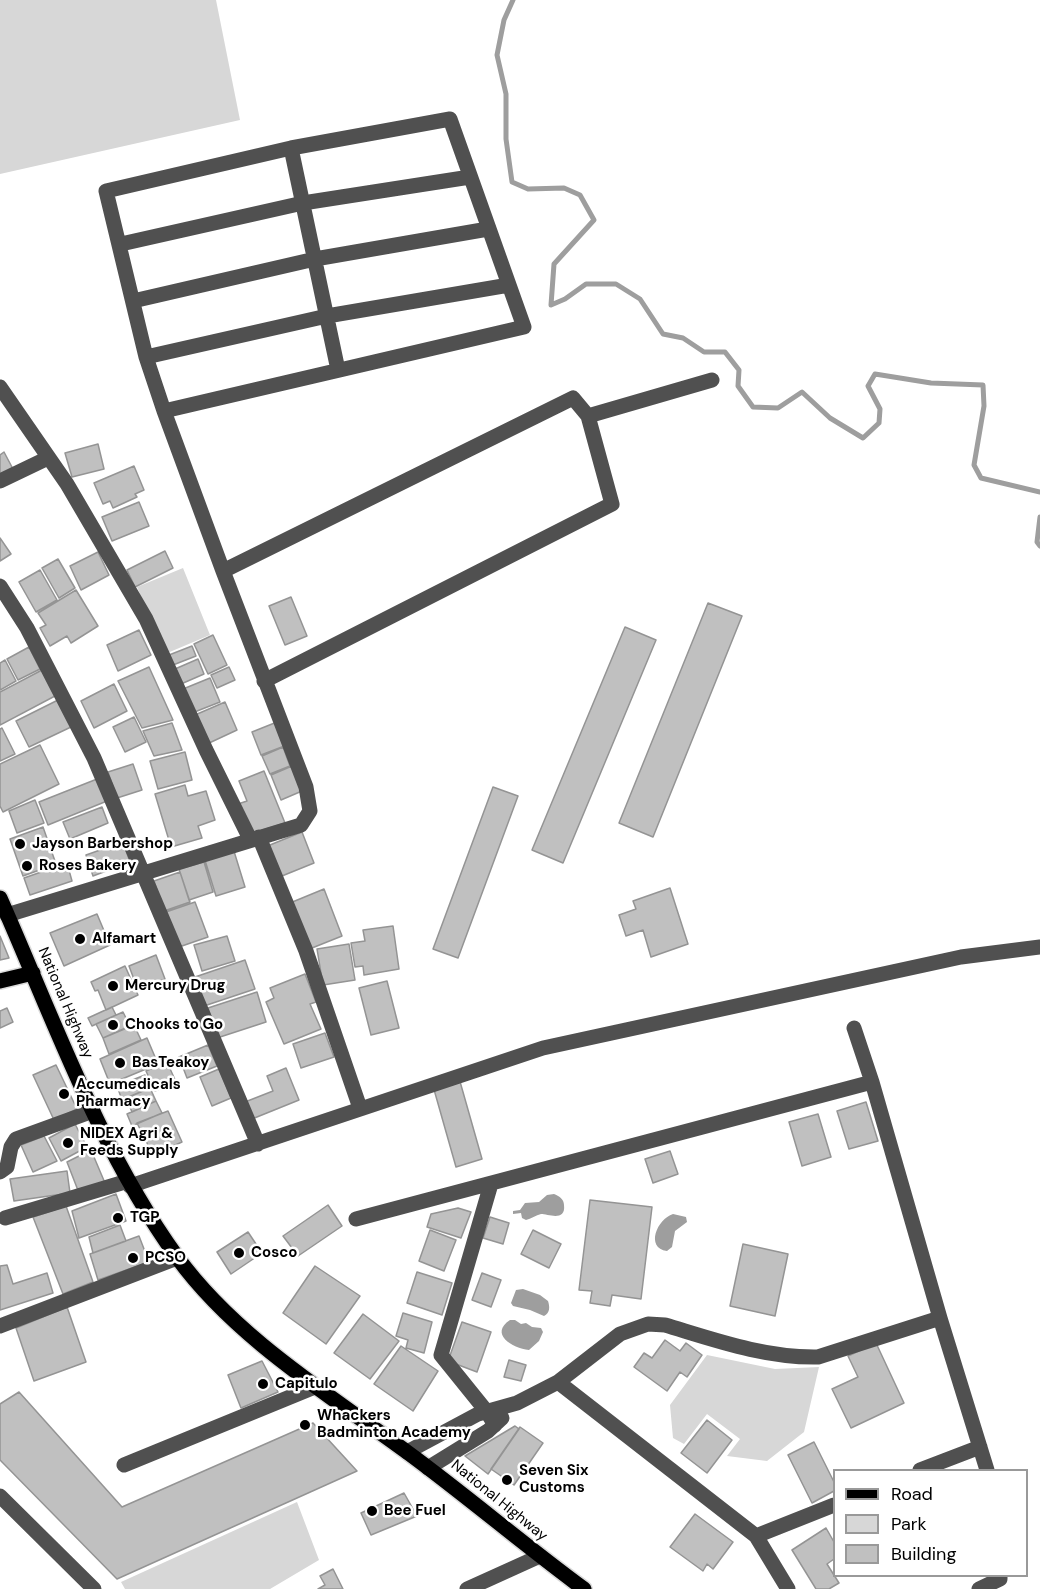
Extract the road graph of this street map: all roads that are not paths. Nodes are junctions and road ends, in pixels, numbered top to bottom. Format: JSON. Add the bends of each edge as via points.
{"nodes":[{"id":1,"x":291,"y":148,"type":"junction"},
{"id":2,"x":470,"y":177,"type":"junction"},
{"id":3,"x":303,"y":203,"type":"junction"},
{"id":4,"x":488,"y":229,"type":"junction"},
{"id":5,"x":121,"y":244,"type":"junction"},
{"id":6,"x":315,"y":259,"type":"junction"},
{"id":7,"x":509,"y":285,"type":"junction"},
{"id":8,"x":133,"y":302,"type":"junction"},
{"id":9,"x":327,"y":315,"type":"junction"},
{"id":10,"x":146,"y":357,"type":"junction"},
{"id":11,"x":338,"y":370,"type":"junction"},
{"id":12,"x":712,"y":380,"type":"dead end"},
{"id":13,"x":0,"y":387,"type":"edge"},
{"id":14,"x":164,"y":411,"type":"junction"},
{"id":15,"x":588,"y":416,"type":"junction"},
{"id":16,"x":48,"y":458,"type":"junction"},
{"id":17,"x":0,"y":481,"type":"edge"},
{"id":18,"x":223,"y":571,"type":"junction"},
{"id":19,"x":0,"y":586,"type":"edge"},
{"id":20,"x":264,"y":681,"type":"junction"},
{"id":21,"x":255,"y":838,"type":"junction"},
{"id":22,"x":143,"y":872,"type":"junction"},
{"id":23,"x":0,"y":898,"type":"edge"},
{"id":24,"x":7,"y":915,"type":"junction"},
{"id":25,"x":1040,"y":947,"type":"edge"},
{"id":26,"x":33,"y":973,"type":"junction"},
{"id":27,"x":0,"y":981,"type":"edge"},
{"id":28,"x":854,"y":1028,"type":"dead end"},
{"id":29,"x":872,"y":1082,"type":"junction"},
{"id":30,"x":360,"y":1108,"type":"junction"},
{"id":31,"x":93,"y":1111,"type":"junction"},
{"id":32,"x":258,"y":1144,"type":"junction"},
{"id":33,"x":0,"y":1172,"type":"edge"},
{"id":34,"x":129,"y":1184,"type":"junction"},
{"id":35,"x":491,"y":1184,"type":"junction"},
{"id":36,"x":5,"y":1218,"type":"dead end"},
{"id":37,"x":356,"y":1219,"type":"dead end"},
{"id":38,"x":177,"y":1258,"type":"junction"},
{"id":39,"x":940,"y":1318,"type":"junction"},
{"id":40,"x":0,"y":1326,"type":"edge"},
{"id":41,"x":558,"y":1382,"type":"junction"},
{"id":42,"x":317,"y":1386,"type":"junction"},
{"id":43,"x":517,"y":1403,"type":"junction"},
{"id":44,"x":487,"y":1412,"type":"junction"},
{"id":45,"x":495,"y":1425,"type":"junction"},
{"id":46,"x":980,"y":1447,"type":"junction"},
{"id":47,"x":407,"y":1452,"type":"junction"},
{"id":48,"x":124,"y":1465,"type":"dead end"},
{"id":49,"x":428,"y":1468,"type":"junction"},
{"id":50,"x":923,"y":1469,"type":"edge"},
{"id":51,"x":987,"y":1469,"type":"edge"},
{"id":52,"x":0,"y":1496,"type":"edge"},
{"id":53,"x":833,"y":1505,"type":"edge"},
{"id":54,"x":756,"y":1536,"type":"junction"},
{"id":55,"x":540,"y":1556,"type":"junction"},
{"id":56,"x":1000,"y":1577,"type":"edge"},
{"id":57,"x":94,"y":1589,"type":"edge"},
{"id":58,"x":467,"y":1589,"type":"edge"},
{"id":59,"x":584,"y":1589,"type":"edge"},
{"id":60,"x":788,"y":1589,"type":"edge"},
{"id":61,"x":979,"y":1589,"type":"edge"}],
"edges":[{"from":1,"to":2,"type":"street","via":[[450,119]]},
{"from":1,"to":3,"type":"street"},
{"from":1,"to":5,"type":"street","via":[[106,191]]},
{"from":2,"to":3,"type":"street"},
{"from":2,"to":4,"type":"street"},
{"from":3,"to":5,"type":"street"},
{"from":3,"to":6,"type":"street"},
{"from":4,"to":6,"type":"street"},
{"from":4,"to":7,"type":"street"},
{"from":5,"to":8,"type":"street"},
{"from":6,"to":8,"type":"street"},
{"from":6,"to":9,"type":"street"},
{"from":7,"to":9,"type":"street"},
{"from":7,"to":11,"type":"street","via":[[524,327]]},
{"from":8,"to":10,"type":"street"},
{"from":9,"to":10,"type":"street"},
{"from":9,"to":11,"type":"street"},
{"from":10,"to":14,"type":"street"},
{"from":11,"to":14,"type":"street"},
{"from":12,"to":15,"type":"street"},
{"from":13,"to":16,"type":"street"},
{"from":14,"to":18,"type":"street"},
{"from":15,"to":18,"type":"street","via":[[573,398]]},
{"from":15,"to":20,"type":"street","via":[[612,504]]},
{"from":16,"to":17,"type":"street"},
{"from":16,"to":21,"type":"street","via":[[146,619],[206,750]]},
{"from":18,"to":20,"type":"street"},
{"from":19,"to":22,"type":"street","via":[[27,628],[94,758]]},
{"from":20,"to":21,"type":"street","via":[[306,788],[310,811],[301,825]]},
{"from":21,"to":22,"type":"street"},
{"from":21,"to":30,"type":"street","via":[[306,951]]},
{"from":22,"to":24,"type":"street"},
{"from":22,"to":32,"type":"street"},
{"from":23,"to":24,"type":"main road","name":"National Highway"},
{"from":24,"to":26,"type":"main road","name":"National Highway"},
{"from":25,"to":30,"type":"street","via":[[961,957],[543,1048]]},
{"from":26,"to":27,"type":"main road"},
{"from":26,"to":31,"type":"main road","name":"National Highway"},
{"from":28,"to":29,"type":"street"},
{"from":29,"to":35,"type":"street"},
{"from":29,"to":39,"type":"street"},
{"from":30,"to":32,"type":"street"},
{"from":31,"to":33,"type":"street","via":[[16,1139],[10,1147],[7,1167]]},
{"from":31,"to":34,"type":"main road","name":"National Highway"},
{"from":32,"to":34,"type":"street"},
{"from":34,"to":36,"type":"street"},
{"from":34,"to":38,"type":"main road","name":"National Highway"},
{"from":35,"to":37,"type":"street"},
{"from":35,"to":44,"type":"street","via":[[441,1355]]},
{"from":38,"to":40,"type":"street"},
{"from":38,"to":42,"type":"main road","name":"National Highway","via":[[234,1323]]},
{"from":39,"to":41,"type":"street","via":[[818,1357],[760,1352],[665,1325],[648,1324],[620,1335]]},
{"from":39,"to":46,"type":"street"},
{"from":41,"to":43,"type":"street"},
{"from":41,"to":54,"type":"street"},
{"from":42,"to":47,"type":"main road","name":"National Highway"},
{"from":42,"to":48,"type":"street"},
{"from":43,"to":44,"type":"street"},
{"from":43,"to":45,"type":"street"},
{"from":44,"to":45,"type":"street"},
{"from":44,"to":47,"type":"street"},
{"from":45,"to":49,"type":"street"},
{"from":46,"to":50,"type":"street"},
{"from":46,"to":51,"type":"street"},
{"from":47,"to":49,"type":"main road","name":"National Highway"},
{"from":49,"to":55,"type":"main road","name":"National Highway"},
{"from":52,"to":57,"type":"street"},
{"from":53,"to":54,"type":"street"},
{"from":54,"to":60,"type":"street"},
{"from":55,"to":58,"type":"street"},
{"from":55,"to":59,"type":"main road","name":"National Highway"},
{"from":56,"to":61,"type":"street"}]}
